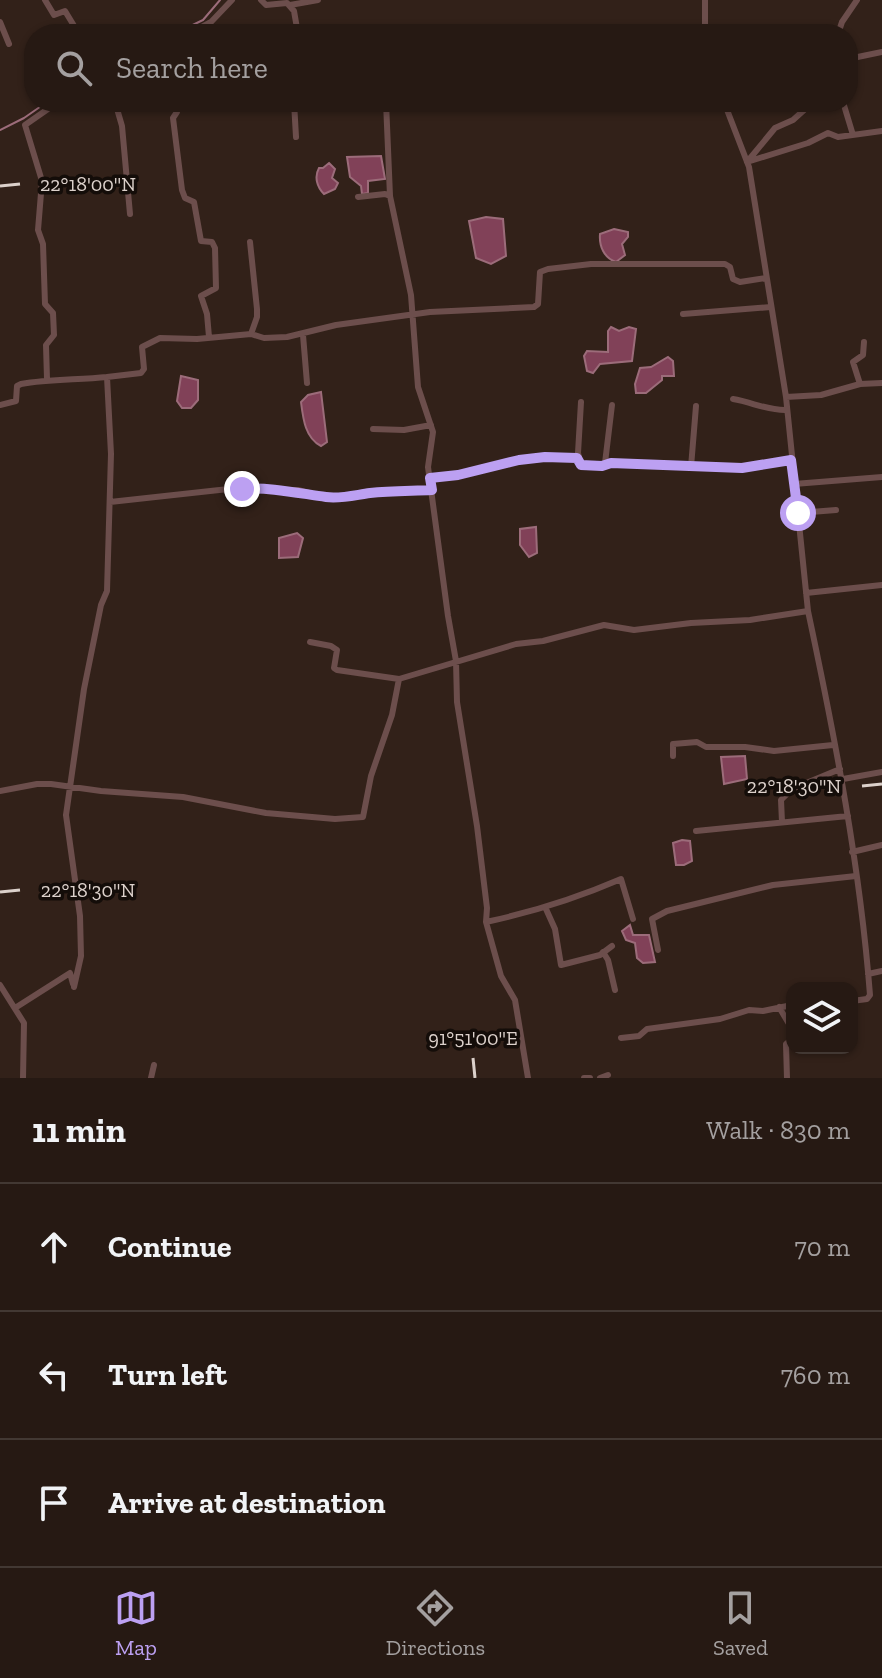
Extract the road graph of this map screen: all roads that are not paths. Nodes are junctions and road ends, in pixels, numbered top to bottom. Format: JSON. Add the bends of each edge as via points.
{"nodes":[{"id":1,"x":45,"y":0,"type":"edge"},
{"id":2,"x":232,"y":0,"type":"edge"},
{"id":3,"x":261,"y":0,"type":"edge"},
{"id":4,"x":318,"y":0,"type":"edge"},
{"id":5,"x":705,"y":0,"type":"edge"},
{"id":6,"x":857,"y":0,"type":"edge"},
{"id":7,"x":290,"y":5,"type":"junction"},
{"id":8,"x":0,"y":22,"type":"edge"},
{"id":9,"x":73,"y":24,"type":"edge"},
{"id":10,"x":207,"y":24,"type":"edge"},
{"id":11,"x":298,"y":24,"type":"edge"},
{"id":12,"x":705,"y":24,"type":"edge"},
{"id":13,"x":841,"y":24,"type":"edge"},
{"id":14,"x":9,"y":44,"type":"dead end"},
{"id":15,"x":882,"y":52,"type":"edge"},
{"id":16,"x":858,"y":57,"type":"edge"},
{"id":17,"x":44,"y":112,"type":"edge"},
{"id":18,"x":118,"y":112,"type":"edge"},
{"id":19,"x":177,"y":112,"type":"edge"},
{"id":20,"x":295,"y":112,"type":"edge"},
{"id":21,"x":386,"y":112,"type":"edge"},
{"id":22,"x":728,"y":112,"type":"edge"},
{"id":23,"x":802,"y":112,"type":"edge"},
{"id":24,"x":846,"y":112,"type":"edge"},
{"id":25,"x":882,"y":131,"type":"edge"},
{"id":26,"x":853,"y":135,"type":"junction"},
{"id":27,"x":296,"y":137,"type":"dead end"},
{"id":28,"x":747,"y":162,"type":"junction"},
{"id":29,"x":390,"y":196,"type":"junction"},
{"id":30,"x":358,"y":197,"type":"dead end"},
{"id":31,"x":130,"y":214,"type":"dead end"},
{"id":32,"x":250,"y":242,"type":"dead end"},
{"id":33,"x":766,"y":278,"type":"junction"},
{"id":34,"x":771,"y":307,"type":"junction"},
{"id":35,"x":683,"y":314,"type":"dead end"},
{"id":36,"x":413,"y":315,"type":"junction"},
{"id":37,"x":251,"y":334,"type":"junction"},
{"id":38,"x":303,"y":335,"type":"junction"},
{"id":39,"x":209,"y":337,"type":"junction"},
{"id":40,"x":864,"y":342,"type":"dead end"},
{"id":41,"x":107,"y":377,"type":"junction"},
{"id":42,"x":47,"y":379,"type":"junction"},
{"id":43,"x":307,"y":383,"type":"dead end"},
{"id":44,"x":882,"y":383,"type":"edge"},
{"id":45,"x":860,"y":384,"type":"junction"},
{"id":46,"x":786,"y":397,"type":"junction"},
{"id":47,"x":733,"y":399,"type":"dead end"},
{"id":48,"x":581,"y":402,"type":"dead end"},
{"id":49,"x":0,"y":405,"type":"edge"},
{"id":50,"x":612,"y":405,"type":"dead end"},
{"id":51,"x":696,"y":406,"type":"dead end"},
{"id":52,"x":787,"y":410,"type":"junction"},
{"id":53,"x":431,"y":425,"type":"junction"},
{"id":54,"x":373,"y":429,"type":"dead end"},
{"id":55,"x":791,"y":460,"type":"junction"},
{"id":56,"x":605,"y":463,"type":"junction"},
{"id":57,"x":581,"y":465,"type":"junction"},
{"id":58,"x":691,"y":467,"type":"junction"},
{"id":59,"x":882,"y":477,"type":"edge"},
{"id":60,"x":430,"y":478,"type":"junction"},
{"id":61,"x":794,"y":484,"type":"junction"},
{"id":62,"x":432,"y":490,"type":"junction"},
{"id":63,"x":110,"y":502,"type":"junction"},
{"id":64,"x":836,"y":510,"type":"dead end"},
{"id":65,"x":798,"y":513,"type":"junction"},
{"id":66,"x":882,"y":585,"type":"edge"},
{"id":67,"x":806,"y":593,"type":"junction"},
{"id":68,"x":808,"y":611,"type":"junction"},
{"id":69,"x":310,"y":642,"type":"dead end"},
{"id":70,"x":456,"y":661,"type":"junction"},
{"id":71,"x":399,"y":679,"type":"junction"},
{"id":72,"x":833,"y":745,"type":"junction"},
{"id":73,"x":673,"y":756,"type":"dead end"},
{"id":74,"x":840,"y":769,"type":"junction"},
{"id":75,"x":882,"y":772,"type":"edge"},
{"id":76,"x":843,"y":779,"type":"junction"},
{"id":77,"x":70,"y":786,"type":"junction"},
{"id":78,"x":0,"y":791,"type":"edge"},
{"id":79,"x":848,"y":816,"type":"junction"},
{"id":80,"x":782,"y":822,"type":"junction"},
{"id":81,"x":696,"y":831,"type":"dead end"},
{"id":82,"x":882,"y":845,"type":"edge"},
{"id":83,"x":852,"y":852,"type":"junction"},
{"id":84,"x":856,"y":876,"type":"junction"},
{"id":85,"x":546,"y":909,"type":"junction"},
{"id":86,"x":633,"y":919,"type":"dead end"},
{"id":87,"x":486,"y":922,"type":"junction"},
{"id":88,"x":612,"y":946,"type":"dead end"},
{"id":89,"x":658,"y":950,"type":"dead end"},
{"id":90,"x":603,"y":952,"type":"junction"},
{"id":91,"x":882,"y":971,"type":"edge"},
{"id":92,"x":868,"y":974,"type":"junction"},
{"id":93,"x":0,"y":985,"type":"edge"},
{"id":94,"x":615,"y":990,"type":"dead end"},
{"id":95,"x":858,"y":1000,"type":"edge"},
{"id":96,"x":786,"y":1006,"type":"edge"},
{"id":97,"x":779,"y":1007,"type":"junction"},
{"id":98,"x":15,"y":1008,"type":"junction"},
{"id":99,"x":786,"y":1019,"type":"edge"},
{"id":100,"x":621,"y":1038,"type":"dead end"},
{"id":101,"x":786,"y":1054,"type":"edge"},
{"id":102,"x":154,"y":1065,"type":"dead end"},
{"id":103,"x":608,"y":1075,"type":"dead end"},
{"id":104,"x":23,"y":1078,"type":"edge"},
{"id":105,"x":151,"y":1078,"type":"edge"},
{"id":106,"x":528,"y":1078,"type":"edge"},
{"id":107,"x":600,"y":1078,"type":"edge"},
{"id":108,"x":787,"y":1078,"type":"edge"}],
"edges":[{"from":1,"to":9,"type":"street","via":[[54,15],[65,11]]},
{"from":2,"to":10,"type":"street"},
{"from":3,"to":7,"type":"street","via":[[266,5]]},
{"from":4,"to":7,"type":"street"},
{"from":5,"to":12,"type":"street"},
{"from":6,"to":13,"type":"street"},
{"from":7,"to":11,"type":"street"},
{"from":8,"to":14,"type":"street"},
{"from":15,"to":16,"type":"street"},
{"from":17,"to":42,"type":"street","via":[[25,125],[42,181],[38,230],[45,304],[53,313],[54,335],[46,345]]},
{"from":18,"to":31,"type":"street"},
{"from":19,"to":39,"type":"street","via":[[173,118],[182,190],[194,202],[201,241],[212,242],[215,248],[216,288],[201,296]]},
{"from":20,"to":27,"type":"street"},
{"from":21,"to":29,"type":"street"},
{"from":22,"to":28,"type":"street"},
{"from":23,"to":28,"type":"street","via":[[775,128]]},
{"from":24,"to":26,"type":"street"},
{"from":25,"to":26,"type":"street"},
{"from":26,"to":28,"type":"street","via":[[828,133]]},
{"from":28,"to":33,"type":"street"},
{"from":29,"to":30,"type":"street"},
{"from":29,"to":36,"type":"street"},
{"from":32,"to":37,"type":"street","via":[[257,309]]},
{"from":33,"to":34,"type":"street"},
{"from":33,"to":36,"type":"street","via":[[740,282],[725,264],[591,264],[540,272],[534,307]]},
{"from":34,"to":35,"type":"street"},
{"from":34,"to":46,"type":"street"},
{"from":36,"to":38,"type":"street"},
{"from":36,"to":53,"type":"street","via":[[418,387]]},
{"from":37,"to":38,"type":"street"},
{"from":37,"to":39,"type":"street"},
{"from":38,"to":43,"type":"street"},
{"from":39,"to":41,"type":"street","via":[[149,342],[142,347],[141,373]]},
{"from":40,"to":45,"type":"street","via":[[863,355],[853,362]]},
{"from":41,"to":42,"type":"street"},
{"from":41,"to":63,"type":"street"},
{"from":42,"to":49,"type":"street","via":[[17,386],[16,401]]},
{"from":44,"to":45,"type":"street"},
{"from":45,"to":46,"type":"street","via":[[821,395]]},
{"from":46,"to":52,"type":"street"},
{"from":47,"to":52,"type":"street","via":[[770,411]]},
{"from":48,"to":57,"type":"street"},
{"from":50,"to":56,"type":"street"},
{"from":51,"to":58,"type":"street"},
{"from":52,"to":55,"type":"street"},
{"from":53,"to":54,"type":"street"},
{"from":53,"to":60,"type":"street"},
{"from":55,"to":58,"type":"street","via":[[742,468]]},
{"from":55,"to":61,"type":"street"},
{"from":56,"to":57,"type":"street"},
{"from":56,"to":58,"type":"street"},
{"from":57,"to":60,"type":"street","via":[[577,458],[545,457]]},
{"from":59,"to":61,"type":"street"},
{"from":60,"to":62,"type":"street"},
{"from":61,"to":65,"type":"street"},
{"from":62,"to":63,"type":"street","via":[[335,497],[256,486]]},
{"from":62,"to":70,"type":"street"},
{"from":63,"to":77,"type":"street","via":[[107,591],[84,689]]},
{"from":64,"to":65,"type":"street"},
{"from":65,"to":67,"type":"street"},
{"from":66,"to":67,"type":"street"},
{"from":67,"to":68,"type":"street"},
{"from":68,"to":70,"type":"street","via":[[634,630],[604,625]]},
{"from":68,"to":72,"type":"street"},
{"from":69,"to":71,"type":"street","via":[[337,650],[337,670]]},
{"from":70,"to":71,"type":"street"},
{"from":70,"to":87,"type":"street"},
{"from":71,"to":77,"type":"street","via":[[363,817],[266,813],[183,797]]},
{"from":72,"to":73,"type":"street","via":[[774,751],[697,742],[673,744]]},
{"from":72,"to":74,"type":"street"},
{"from":74,"to":76,"type":"street"},
{"from":74,"to":80,"type":"street","via":[[792,789],[781,800]]},
{"from":75,"to":76,"type":"street"},
{"from":76,"to":79,"type":"street"},
{"from":77,"to":78,"type":"street","via":[[37,784]]},
{"from":77,"to":98,"type":"street","via":[[66,815],[81,942],[74,987],[70,973]]},
{"from":79,"to":80,"type":"street"},
{"from":79,"to":83,"type":"street"},
{"from":80,"to":81,"type":"street"},
{"from":82,"to":83,"type":"street"},
{"from":83,"to":84,"type":"street"},
{"from":84,"to":89,"type":"street","via":[[773,885],[667,911],[652,919]]},
{"from":84,"to":92,"type":"street"},
{"from":85,"to":86,"type":"street","via":[[621,879]]},
{"from":85,"to":87,"type":"street"},
{"from":85,"to":90,"type":"street","via":[[561,965]]},
{"from":87,"to":106,"type":"street","via":[[501,976],[515,1000]]},
{"from":88,"to":90,"type":"street"},
{"from":90,"to":94,"type":"street"},
{"from":91,"to":92,"type":"street"},
{"from":92,"to":95,"type":"street","via":[[870,995]]},
{"from":93,"to":98,"type":"street"},
{"from":96,"to":97,"type":"street"},
{"from":97,"to":99,"type":"street"},
{"from":97,"to":100,"type":"street"},
{"from":98,"to":104,"type":"street","via":[[24,1023]]},
{"from":101,"to":108,"type":"street"},
{"from":102,"to":105,"type":"street"},
{"from":103,"to":107,"type":"street"}]}
